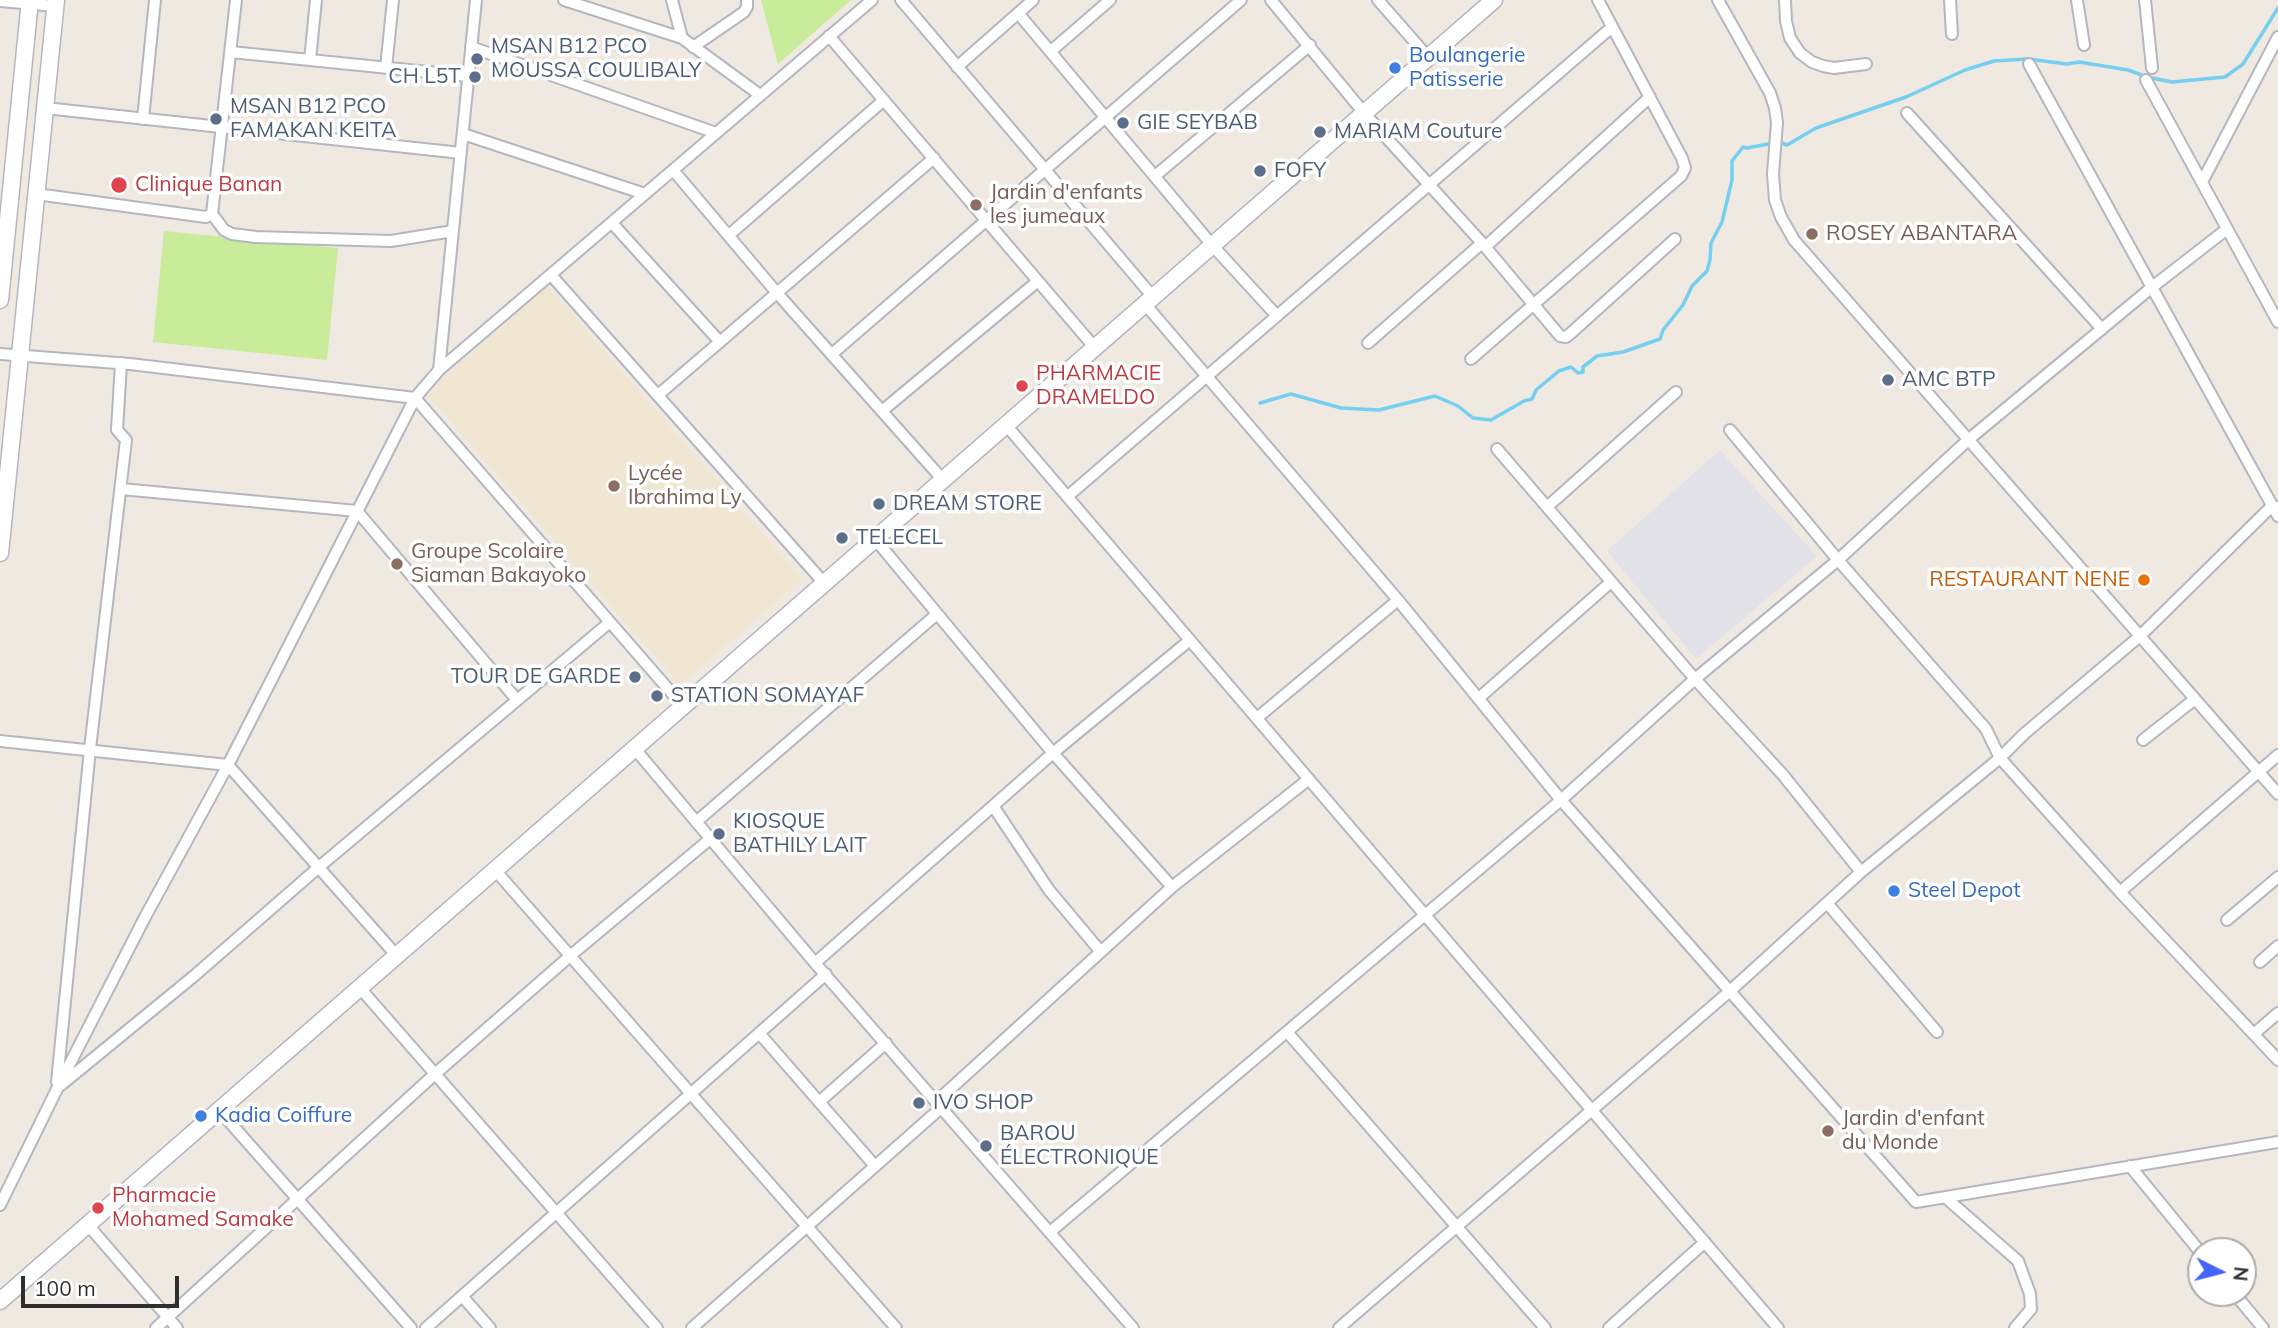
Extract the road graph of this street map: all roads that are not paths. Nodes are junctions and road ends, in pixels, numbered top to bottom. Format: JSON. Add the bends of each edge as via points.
{"nodes":[{"id":1,"x":155,"y":0,"type":"edge"},
{"id":2,"x":236,"y":0,"type":"edge"},
{"id":3,"x":316,"y":0,"type":"edge"},
{"id":4,"x":393,"y":0,"type":"edge"},
{"id":5,"x":476,"y":0,"type":"edge"},
{"id":6,"x":564,"y":0,"type":"edge"},
{"id":7,"x":672,"y":0,"type":"edge"},
{"id":8,"x":747,"y":0,"type":"edge"},
{"id":9,"x":872,"y":0,"type":"edge"},
{"id":10,"x":901,"y":0,"type":"edge"},
{"id":11,"x":1033,"y":0,"type":"edge"},
{"id":12,"x":1110,"y":0,"type":"edge"},
{"id":13,"x":1241,"y":0,"type":"edge"},
{"id":14,"x":1271,"y":0,"type":"edge"},
{"id":15,"x":1378,"y":0,"type":"edge"},
{"id":16,"x":1598,"y":0,"type":"edge"},
{"id":17,"x":1718,"y":0,"type":"edge"},
{"id":18,"x":1785,"y":0,"type":"edge"},
{"id":19,"x":1950,"y":0,"type":"edge"},
{"id":20,"x":2077,"y":0,"type":"edge"},
{"id":21,"x":2145,"y":0,"type":"edge"},
{"id":22,"x":0,"y":1,"type":"edge"},
{"id":23,"x":29,"y":2,"type":"edge"},
{"id":24,"x":56,"y":3,"type":"edge"},
{"id":25,"x":1486,"y":3,"type":"edge"},
{"id":26,"x":1018,"y":13,"type":"junction"},
{"id":27,"x":1612,"y":27,"type":"junction"},
{"id":28,"x":1952,"y":34,"type":"dead end"},
{"id":29,"x":829,"y":36,"type":"junction"},
{"id":30,"x":2278,"y":37,"type":"edge"},
{"id":31,"x":682,"y":38,"type":"junction"},
{"id":32,"x":1310,"y":45,"type":"junction"},
{"id":33,"x":2084,"y":45,"type":"dead end"},
{"id":34,"x":471,"y":47,"type":"junction"},
{"id":35,"x":693,"y":47,"type":"junction"},
{"id":36,"x":1051,"y":51,"type":"junction"},
{"id":37,"x":231,"y":52,"type":"junction"},
{"id":38,"x":1428,"y":57,"type":"junction"},
{"id":39,"x":310,"y":60,"type":"junction"},
{"id":40,"x":1866,"y":64,"type":"dead end"},
{"id":41,"x":2029,"y":64,"type":"dead end"},
{"id":42,"x":957,"y":67,"type":"junction"},
{"id":43,"x":386,"y":68,"type":"junction"},
{"id":44,"x":2152,"y":68,"type":"dead end"},
{"id":45,"x":468,"y":76,"type":"junction"},
{"id":46,"x":2146,"y":80,"type":"dead end"},
{"id":47,"x":760,"y":95,"type":"junction"},
{"id":48,"x":1650,"y":97,"type":"junction"},
{"id":49,"x":884,"y":100,"type":"junction"},
{"id":50,"x":45,"y":108,"type":"junction"},
{"id":51,"x":1364,"y":113,"type":"junction"},
{"id":52,"x":1907,"y":113,"type":"dead end"},
{"id":53,"x":1106,"y":116,"type":"junction"},
{"id":54,"x":144,"y":119,"type":"junction"},
{"id":55,"x":223,"y":128,"type":"junction"},
{"id":56,"x":716,"y":133,"type":"junction"},
{"id":57,"x":463,"y":134,"type":"junction"},
{"id":58,"x":461,"y":153,"type":"junction"},
{"id":59,"x":934,"y":158,"type":"junction"},
{"id":60,"x":673,"y":170,"type":"junction"},
{"id":61,"x":1045,"y":170,"type":"junction"},
{"id":62,"x":1154,"y":176,"type":"junction"},
{"id":63,"x":2202,"y":182,"type":"junction"},
{"id":64,"x":1429,"y":184,"type":"junction"},
{"id":65,"x":36,"y":194,"type":"junction"},
{"id":66,"x":645,"y":194,"type":"junction"},
{"id":67,"x":212,"y":214,"type":"junction"},
{"id":68,"x":987,"y":220,"type":"junction"},
{"id":69,"x":612,"y":223,"type":"junction"},
{"id":70,"x":2227,"y":229,"type":"junction"},
{"id":71,"x":453,"y":231,"type":"junction"},
{"id":72,"x":729,"y":235,"type":"junction"},
{"id":73,"x":1675,"y":239,"type":"dead end"},
{"id":74,"x":1212,"y":245,"type":"junction"},
{"id":75,"x":1484,"y":245,"type":"junction"},
{"id":76,"x":551,"y":275,"type":"junction"},
{"id":77,"x":1038,"y":281,"type":"junction"},
{"id":78,"x":2151,"y":288,"type":"junction"},
{"id":79,"x":777,"y":293,"type":"junction"},
{"id":80,"x":0,"y":300,"type":"edge"},
{"id":81,"x":1149,"y":301,"type":"junction"},
{"id":82,"x":1534,"y":303,"type":"junction"},
{"id":83,"x":1277,"y":316,"type":"junction"},
{"id":84,"x":2278,"y":322,"type":"edge"},
{"id":85,"x":2102,"y":329,"type":"junction"},
{"id":86,"x":719,"y":342,"type":"junction"},
{"id":87,"x":1368,"y":343,"type":"dead end"},
{"id":88,"x":1095,"y":348,"type":"junction"},
{"id":89,"x":0,"y":354,"type":"edge"},
{"id":90,"x":832,"y":354,"type":"junction"},
{"id":91,"x":20,"y":356,"type":"junction"},
{"id":92,"x":1471,"y":359,"type":"dead end"},
{"id":93,"x":121,"y":363,"type":"junction"},
{"id":94,"x":439,"y":370,"type":"junction"},
{"id":95,"x":1206,"y":377,"type":"junction"},
{"id":96,"x":1676,"y":392,"type":"dead end"},
{"id":97,"x":658,"y":396,"type":"junction"},
{"id":98,"x":415,"y":398,"type":"junction"},
{"id":99,"x":882,"y":411,"type":"junction"},
{"id":100,"x":1006,"y":425,"type":"junction"},
{"id":101,"x":1730,"y":430,"type":"dead end"},
{"id":102,"x":1968,"y":440,"type":"junction"},
{"id":103,"x":1497,"y":449,"type":"dead end"},
{"id":104,"x":943,"y":480,"type":"junction"},
{"id":105,"x":121,"y":489,"type":"junction"},
{"id":106,"x":1068,"y":496,"type":"junction"},
{"id":107,"x":1547,"y":507,"type":"junction"},
{"id":108,"x":2276,"y":510,"type":"edge"},
{"id":109,"x":357,"y":511,"type":"junction"},
{"id":110,"x":875,"y":539,"type":"junction"},
{"id":111,"x":0,"y":553,"type":"edge"},
{"id":112,"x":1838,"y":560,"type":"junction"},
{"id":113,"x":1611,"y":582,"type":"junction"},
{"id":114,"x":824,"y":583,"type":"junction"},
{"id":115,"x":1398,"y":600,"type":"junction"},
{"id":116,"x":937,"y":614,"type":"junction"},
{"id":117,"x":610,"y":622,"type":"junction"},
{"id":118,"x":2140,"y":636,"type":"junction"},
{"id":119,"x":1191,"y":640,"type":"junction"},
{"id":120,"x":1695,"y":680,"type":"junction"},
{"id":121,"x":1480,"y":697,"type":"junction"},
{"id":122,"x":2195,"y":699,"type":"junction"},
{"id":123,"x":517,"y":700,"type":"junction"},
{"id":124,"x":683,"y":706,"type":"junction"},
{"id":125,"x":1257,"y":718,"type":"junction"},
{"id":126,"x":2143,"y":740,"type":"dead end"},
{"id":127,"x":0,"y":741,"type":"edge"},
{"id":128,"x":635,"y":748,"type":"junction"},
{"id":129,"x":90,"y":749,"type":"junction"},
{"id":130,"x":1053,"y":753,"type":"junction"},
{"id":131,"x":2278,"y":755,"type":"edge"},
{"id":132,"x":2000,"y":758,"type":"junction"},
{"id":133,"x":228,"y":765,"type":"junction"},
{"id":134,"x":2258,"y":772,"type":"junction"},
{"id":135,"x":1309,"y":779,"type":"junction"},
{"id":136,"x":2278,"y":794,"type":"edge"},
{"id":137,"x":1561,"y":800,"type":"junction"},
{"id":138,"x":993,"y":806,"type":"junction"},
{"id":139,"x":696,"y":822,"type":"junction"},
{"id":140,"x":710,"y":839,"type":"junction"},
{"id":141,"x":319,"y":866,"type":"junction"},
{"id":142,"x":495,"y":870,"type":"junction"},
{"id":143,"x":1861,"y":872,"type":"junction"},
{"id":144,"x":2278,"y":877,"type":"edge"},
{"id":145,"x":1172,"y":887,"type":"junction"},
{"id":146,"x":2120,"y":892,"type":"junction"},
{"id":147,"x":1827,"y":903,"type":"junction"},
{"id":148,"x":1426,"y":915,"type":"junction"},
{"id":149,"x":2227,"y":920,"type":"dead end"},
{"id":150,"x":2278,"y":946,"type":"edge"},
{"id":151,"x":1101,"y":952,"type":"junction"},
{"id":152,"x":397,"y":956,"type":"junction"},
{"id":153,"x":570,"y":956,"type":"junction"},
{"id":154,"x":2260,"y":962,"type":"dead end"},
{"id":155,"x":816,"y":963,"type":"junction"},
{"id":156,"x":825,"y":974,"type":"junction"},
{"id":157,"x":360,"y":988,"type":"junction"},
{"id":158,"x":1730,"y":991,"type":"junction"},
{"id":159,"x":2278,"y":1013,"type":"edge"},
{"id":160,"x":1937,"y":1032,"type":"dead end"},
{"id":161,"x":759,"y":1033,"type":"junction"},
{"id":162,"x":1289,"y":1033,"type":"junction"},
{"id":163,"x":2255,"y":1033,"type":"junction"},
{"id":164,"x":886,"y":1043,"type":"junction"},
{"id":165,"x":2278,"y":1060,"type":"edge"},
{"id":166,"x":435,"y":1074,"type":"junction"},
{"id":167,"x":57,"y":1088,"type":"junction"},
{"id":168,"x":691,"y":1094,"type":"junction"},
{"id":169,"x":819,"y":1102,"type":"junction"},
{"id":170,"x":939,"y":1104,"type":"junction"},
{"id":171,"x":219,"y":1110,"type":"junction"},
{"id":172,"x":1592,"y":1110,"type":"junction"},
{"id":173,"x":2278,"y":1142,"type":"edge"},
{"id":174,"x":875,"y":1166,"type":"junction"},
{"id":175,"x":2130,"y":1166,"type":"junction"},
{"id":176,"x":1945,"y":1197,"type":"junction"},
{"id":177,"x":296,"y":1198,"type":"junction"},
{"id":178,"x":0,"y":1206,"type":"edge"},
{"id":179,"x":556,"y":1213,"type":"junction"},
{"id":180,"x":88,"y":1225,"type":"junction"},
{"id":181,"x":807,"y":1226,"type":"junction"},
{"id":182,"x":1457,"y":1226,"type":"junction"},
{"id":183,"x":1050,"y":1232,"type":"junction"},
{"id":184,"x":2188,"y":1237,"type":"edge"},
{"id":185,"x":1705,"y":1242,"type":"junction"},
{"id":186,"x":462,"y":1296,"type":"junction"},
{"id":187,"x":0,"y":1301,"type":"edge"},
{"id":188,"x":2246,"y":1307,"type":"edge"},
{"id":189,"x":168,"y":1317,"type":"junction"},
{"id":190,"x":156,"y":1328,"type":"edge"},
{"id":191,"x":177,"y":1328,"type":"edge"},
{"id":192,"x":411,"y":1328,"type":"edge"},
{"id":193,"x":426,"y":1328,"type":"edge"},
{"id":194,"x":490,"y":1328,"type":"edge"},
{"id":195,"x":657,"y":1328,"type":"edge"},
{"id":196,"x":692,"y":1328,"type":"edge"},
{"id":197,"x":896,"y":1328,"type":"edge"},
{"id":198,"x":1133,"y":1328,"type":"edge"},
{"id":199,"x":1339,"y":1328,"type":"edge"},
{"id":200,"x":1545,"y":1328,"type":"edge"},
{"id":201,"x":1609,"y":1328,"type":"edge"},
{"id":202,"x":1778,"y":1328,"type":"edge"},
{"id":203,"x":2015,"y":1328,"type":"edge"},
{"id":204,"x":2263,"y":1328,"type":"edge"}],
"edges":[{"from":1,"to":54,"type":"street"},
{"from":2,"to":37,"type":"street"},
{"from":3,"to":39,"type":"street"},
{"from":4,"to":43,"type":"street"},
{"from":5,"to":34,"type":"street"},
{"from":6,"to":31,"type":"street"},
{"from":7,"to":31,"type":"street"},
{"from":8,"to":35,"type":"street","via":[[744,12]]},
{"from":9,"to":29,"type":"street"},
{"from":10,"to":42,"type":"street"},
{"from":11,"to":26,"type":"street"},
{"from":12,"to":36,"type":"street"},
{"from":13,"to":53,"type":"street"},
{"from":14,"to":32,"type":"street"},
{"from":15,"to":38,"type":"street"},
{"from":16,"to":27,"type":"street"},
{"from":17,"to":102,"type":"street","via":[[1776,108],[1775,200],[1781,218],[1794,240]]},
{"from":18,"to":40,"type":"street","via":[[1790,38],[1800,53],[1834,68]]},
{"from":19,"to":28,"type":"street"},
{"from":20,"to":33,"type":"street"},
{"from":21,"to":44,"type":"street"},
{"from":22,"to":23,"type":"street"},
{"from":23,"to":24,"type":"street"},
{"from":23,"to":80,"type":"main road"},
{"from":24,"to":50,"type":"main road"},
{"from":25,"to":38,"type":"main road"},
{"from":26,"to":36,"type":"street"},
{"from":26,"to":42,"type":"street"},
{"from":27,"to":48,"type":"street"},
{"from":27,"to":64,"type":"street"},
{"from":29,"to":47,"type":"street"},
{"from":29,"to":49,"type":"street"},
{"from":30,"to":63,"type":"street"},
{"from":31,"to":35,"type":"street"},
{"from":32,"to":51,"type":"street"},
{"from":32,"to":62,"type":"street"},
{"from":34,"to":45,"type":"street"},
{"from":34,"to":56,"type":"street"},
{"from":35,"to":47,"type":"street"},
{"from":36,"to":53,"type":"street"},
{"from":37,"to":39,"type":"street"},
{"from":37,"to":55,"type":"street"},
{"from":38,"to":51,"type":"main road"},
{"from":39,"to":43,"type":"street"},
{"from":41,"to":78,"type":"street"},
{"from":42,"to":61,"type":"street"},
{"from":43,"to":45,"type":"street"},
{"from":45,"to":57,"type":"street"},
{"from":46,"to":63,"type":"street"},
{"from":47,"to":56,"type":"street"},
{"from":48,"to":75,"type":"street"},
{"from":48,"to":82,"type":"street","via":[[1682,158],[1685,168],[1681,176]]},
{"from":49,"to":59,"type":"street"},
{"from":49,"to":72,"type":"street"},
{"from":50,"to":54,"type":"street"},
{"from":50,"to":65,"type":"main road"},
{"from":51,"to":64,"type":"street"},
{"from":51,"to":74,"type":"main road"},
{"from":52,"to":85,"type":"street"},
{"from":53,"to":61,"type":"street"},
{"from":53,"to":62,"type":"street"},
{"from":54,"to":55,"type":"street"},
{"from":55,"to":58,"type":"street"},
{"from":55,"to":67,"type":"street"},
{"from":56,"to":60,"type":"street"},
{"from":57,"to":58,"type":"street"},
{"from":57,"to":66,"type":"street"},
{"from":58,"to":71,"type":"street"},
{"from":59,"to":68,"type":"street"},
{"from":59,"to":79,"type":"street"},
{"from":60,"to":66,"type":"street"},
{"from":60,"to":72,"type":"street"},
{"from":61,"to":68,"type":"street"},
{"from":61,"to":81,"type":"street"},
{"from":62,"to":74,"type":"street"},
{"from":63,"to":70,"type":"street"},
{"from":64,"to":75,"type":"street"},
{"from":64,"to":83,"type":"street"},
{"from":65,"to":67,"type":"street"},
{"from":65,"to":91,"type":"main road"},
{"from":66,"to":69,"type":"street"},
{"from":67,"to":71,"type":"street","via":[[224,230],[256,237],[391,241]]},
{"from":68,"to":77,"type":"street"},
{"from":68,"to":90,"type":"street"},
{"from":69,"to":76,"type":"street"},
{"from":69,"to":86,"type":"street"},
{"from":70,"to":78,"type":"street"},
{"from":70,"to":84,"type":"street"},
{"from":71,"to":94,"type":"street"},
{"from":72,"to":79,"type":"street"},
{"from":73,"to":82,"type":"street","via":[[1566,337],[1560,336]]},
{"from":74,"to":81,"type":"main road"},
{"from":74,"to":83,"type":"street"},
{"from":75,"to":82,"type":"street"},
{"from":75,"to":87,"type":"street"},
{"from":76,"to":94,"type":"street"},
{"from":76,"to":97,"type":"street"},
{"from":77,"to":88,"type":"street"},
{"from":77,"to":99,"type":"street"},
{"from":78,"to":85,"type":"street"},
{"from":78,"to":108,"type":"street"},
{"from":79,"to":86,"type":"street"},
{"from":79,"to":90,"type":"street"},
{"from":81,"to":88,"type":"main road"},
{"from":81,"to":95,"type":"street"},
{"from":82,"to":92,"type":"street"},
{"from":83,"to":95,"type":"street"},
{"from":85,"to":102,"type":"street"},
{"from":86,"to":97,"type":"street"},
{"from":88,"to":100,"type":"main road"},
{"from":89,"to":91,"type":"street"},
{"from":90,"to":99,"type":"street"},
{"from":91,"to":93,"type":"street"},
{"from":91,"to":111,"type":"main road"},
{"from":93,"to":98,"type":"street"},
{"from":93,"to":105,"type":"street","via":[[117,430],[126,440]]},
{"from":94,"to":98,"type":"street"},
{"from":95,"to":106,"type":"street"},
{"from":95,"to":115,"type":"street"},
{"from":96,"to":107,"type":"street"},
{"from":97,"to":114,"type":"street"},
{"from":98,"to":109,"type":"street"},
{"from":98,"to":117,"type":"street"},
{"from":99,"to":104,"type":"street"},
{"from":100,"to":104,"type":"main road"},
{"from":100,"to":106,"type":"street"},
{"from":101,"to":112,"type":"street"},
{"from":102,"to":112,"type":"street"},
{"from":102,"to":118,"type":"street"},
{"from":103,"to":107,"type":"street"},
{"from":104,"to":110,"type":"main road"},
{"from":105,"to":109,"type":"street"},
{"from":105,"to":129,"type":"street"},
{"from":106,"to":119,"type":"street"},
{"from":107,"to":113,"type":"street"},
{"from":108,"to":118,"type":"street"},
{"from":109,"to":123,"type":"street"},
{"from":109,"to":133,"type":"street"},
{"from":110,"to":114,"type":"main road"},
{"from":110,"to":116,"type":"street"},
{"from":112,"to":120,"type":"street"},
{"from":112,"to":132,"type":"street","via":[[1986,729]]},
{"from":113,"to":120,"type":"street"},
{"from":113,"to":121,"type":"street"},
{"from":114,"to":124,"type":"main road"},
{"from":115,"to":121,"type":"street"},
{"from":115,"to":125,"type":"street"},
{"from":116,"to":130,"type":"street"},
{"from":116,"to":139,"type":"street"},
{"from":117,"to":123,"type":"street"},
{"from":117,"to":124,"type":"street"},
{"from":118,"to":122,"type":"street"},
{"from":118,"to":132,"type":"street"},
{"from":119,"to":125,"type":"street"},
{"from":119,"to":130,"type":"street"},
{"from":120,"to":137,"type":"street"},
{"from":120,"to":143,"type":"street","via":[[1783,775]]},
{"from":121,"to":137,"type":"street"},
{"from":122,"to":126,"type":"street"},
{"from":122,"to":134,"type":"street"},
{"from":123,"to":141,"type":"street"},
{"from":124,"to":128,"type":"main road"},
{"from":125,"to":135,"type":"street"},
{"from":127,"to":129,"type":"street"},
{"from":128,"to":139,"type":"street"},
{"from":128,"to":142,"type":"main road"},
{"from":129,"to":133,"type":"street"},
{"from":129,"to":167,"type":"street"},
{"from":130,"to":138,"type":"street"},
{"from":130,"to":145,"type":"street"},
{"from":131,"to":134,"type":"street"},
{"from":132,"to":143,"type":"street"},
{"from":132,"to":146,"type":"street"},
{"from":133,"to":141,"type":"street"},
{"from":133,"to":167,"type":"street"},
{"from":134,"to":136,"type":"street"},
{"from":134,"to":146,"type":"street"},
{"from":135,"to":145,"type":"street"},
{"from":135,"to":148,"type":"street"},
{"from":137,"to":148,"type":"street"},
{"from":137,"to":158,"type":"street"},
{"from":138,"to":151,"type":"street","via":[[1049,890]]},
{"from":138,"to":155,"type":"street"},
{"from":139,"to":140,"type":"street"},
{"from":140,"to":153,"type":"street"},
{"from":140,"to":155,"type":"street"},
{"from":141,"to":152,"type":"street"},
{"from":141,"to":167,"type":"street"},
{"from":142,"to":152,"type":"main road"},
{"from":142,"to":153,"type":"street"},
{"from":143,"to":147,"type":"street"},
{"from":144,"to":149,"type":"street"},
{"from":145,"to":151,"type":"street"},
{"from":146,"to":163,"type":"street"},
{"from":147,"to":158,"type":"street"},
{"from":147,"to":160,"type":"street"},
{"from":148,"to":162,"type":"street"},
{"from":148,"to":172,"type":"street"},
{"from":150,"to":154,"type":"street"},
{"from":151,"to":170,"type":"street"},
{"from":152,"to":157,"type":"main road"},
{"from":153,"to":166,"type":"street"},
{"from":153,"to":168,"type":"street"},
{"from":155,"to":156,"type":"street"},
{"from":156,"to":161,"type":"street"},
{"from":156,"to":164,"type":"street"},
{"from":157,"to":166,"type":"street"},
{"from":157,"to":171,"type":"main road"},
{"from":158,"to":172,"type":"street"},
{"from":158,"to":176,"type":"street","via":[[1916,1202]]},
{"from":159,"to":163,"type":"street"},
{"from":161,"to":168,"type":"street"},
{"from":161,"to":169,"type":"street"},
{"from":162,"to":182,"type":"street"},
{"from":162,"to":183,"type":"street"},
{"from":163,"to":165,"type":"street"},
{"from":164,"to":169,"type":"street"},
{"from":164,"to":170,"type":"street"},
{"from":166,"to":177,"type":"street"},
{"from":166,"to":179,"type":"street"},
{"from":167,"to":178,"type":"street"},
{"from":168,"to":179,"type":"street"},
{"from":168,"to":181,"type":"street"},
{"from":169,"to":174,"type":"street"},
{"from":170,"to":174,"type":"street"},
{"from":170,"to":183,"type":"street"},
{"from":171,"to":177,"type":"street"},
{"from":171,"to":180,"type":"main road"},
{"from":172,"to":182,"type":"street"},
{"from":172,"to":185,"type":"street"},
{"from":173,"to":175,"type":"street"},
{"from":174,"to":181,"type":"street"},
{"from":175,"to":176,"type":"street"},
{"from":175,"to":184,"type":"street"},
{"from":176,"to":203,"type":"street","via":[[2018,1261],[2031,1309]]},
{"from":177,"to":189,"type":"street"},
{"from":177,"to":192,"type":"street"},
{"from":179,"to":186,"type":"street"},
{"from":179,"to":195,"type":"street"},
{"from":180,"to":187,"type":"main road"},
{"from":180,"to":189,"type":"street"},
{"from":181,"to":196,"type":"street"},
{"from":181,"to":197,"type":"street"},
{"from":182,"to":199,"type":"street"},
{"from":182,"to":200,"type":"street"},
{"from":183,"to":198,"type":"street"},
{"from":185,"to":201,"type":"street"},
{"from":185,"to":202,"type":"street"},
{"from":186,"to":193,"type":"street"},
{"from":186,"to":194,"type":"street"},
{"from":188,"to":204,"type":"street"},
{"from":189,"to":190,"type":"street"},
{"from":189,"to":191,"type":"street"}]}
